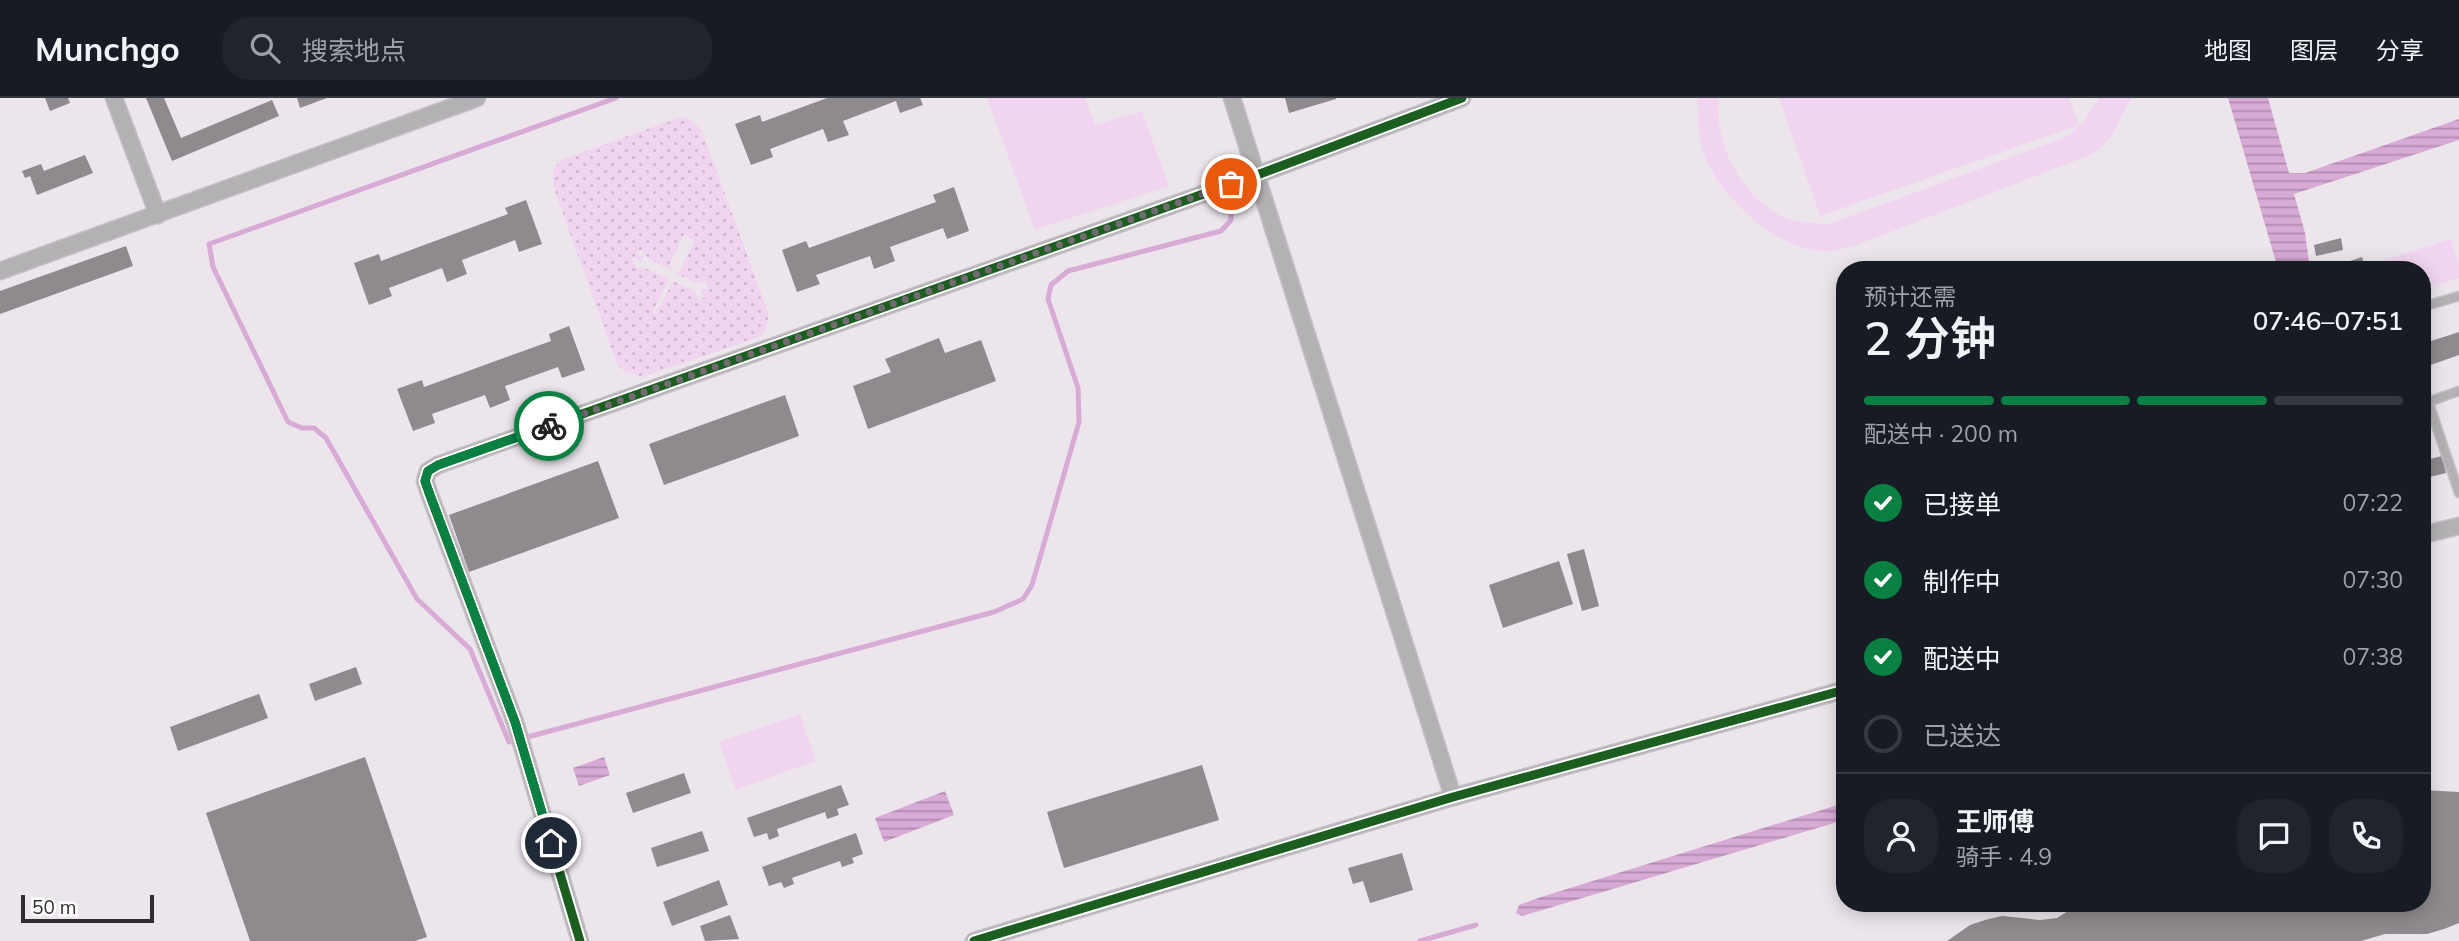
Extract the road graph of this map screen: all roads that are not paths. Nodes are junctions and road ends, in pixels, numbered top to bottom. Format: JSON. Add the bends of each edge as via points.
{"nodes":[{"id":1,"x":114,"y":98,"type":"edge"},
{"id":2,"x":477,"y":98,"type":"edge"},
{"id":3,"x":1232,"y":98,"type":"edge"},
{"id":4,"x":1462,"y":98,"type":"edge"},
{"id":5,"x":1256,"y":175,"type":"junction"},
{"id":6,"x":158,"y":215,"type":"junction"},
{"id":7,"x":0,"y":271,"type":"edge"},
{"id":8,"x":2459,"y":296,"type":"edge"},
{"id":9,"x":2431,"y":304,"type":"edge"},
{"id":10,"x":2459,"y":391,"type":"edge"},
{"id":11,"x":2431,"y":401,"type":"edge"},
{"id":12,"x":2431,"y":411,"type":"edge"},
{"id":13,"x":2459,"y":493,"type":"edge"},
{"id":14,"x":2459,"y":526,"type":"edge"},
{"id":15,"x":2431,"y":533,"type":"edge"},
{"id":16,"x":1836,"y":692,"type":"edge"},
{"id":17,"x":1453,"y":797,"type":"junction"},
{"id":18,"x":580,"y":941,"type":"edge"},
{"id":19,"x":974,"y":941,"type":"edge"}],
"edges":[{"from":1,"to":6,"type":"street"},
{"from":2,"to":6,"type":"street"},
{"from":3,"to":5,"type":"street"},
{"from":4,"to":5,"type":"street"},
{"from":5,"to":17,"type":"street"},
{"from":5,"to":18,"type":"street","via":[[428,471],[425,481],[515,722]]},
{"from":6,"to":7,"type":"street"},
{"from":8,"to":9,"type":"lane"},
{"from":10,"to":11,"type":"lane"},
{"from":12,"to":13,"type":"lane"},
{"from":14,"to":15,"type":"street"},
{"from":16,"to":17,"type":"street"},
{"from":17,"to":19,"type":"street"}]}
